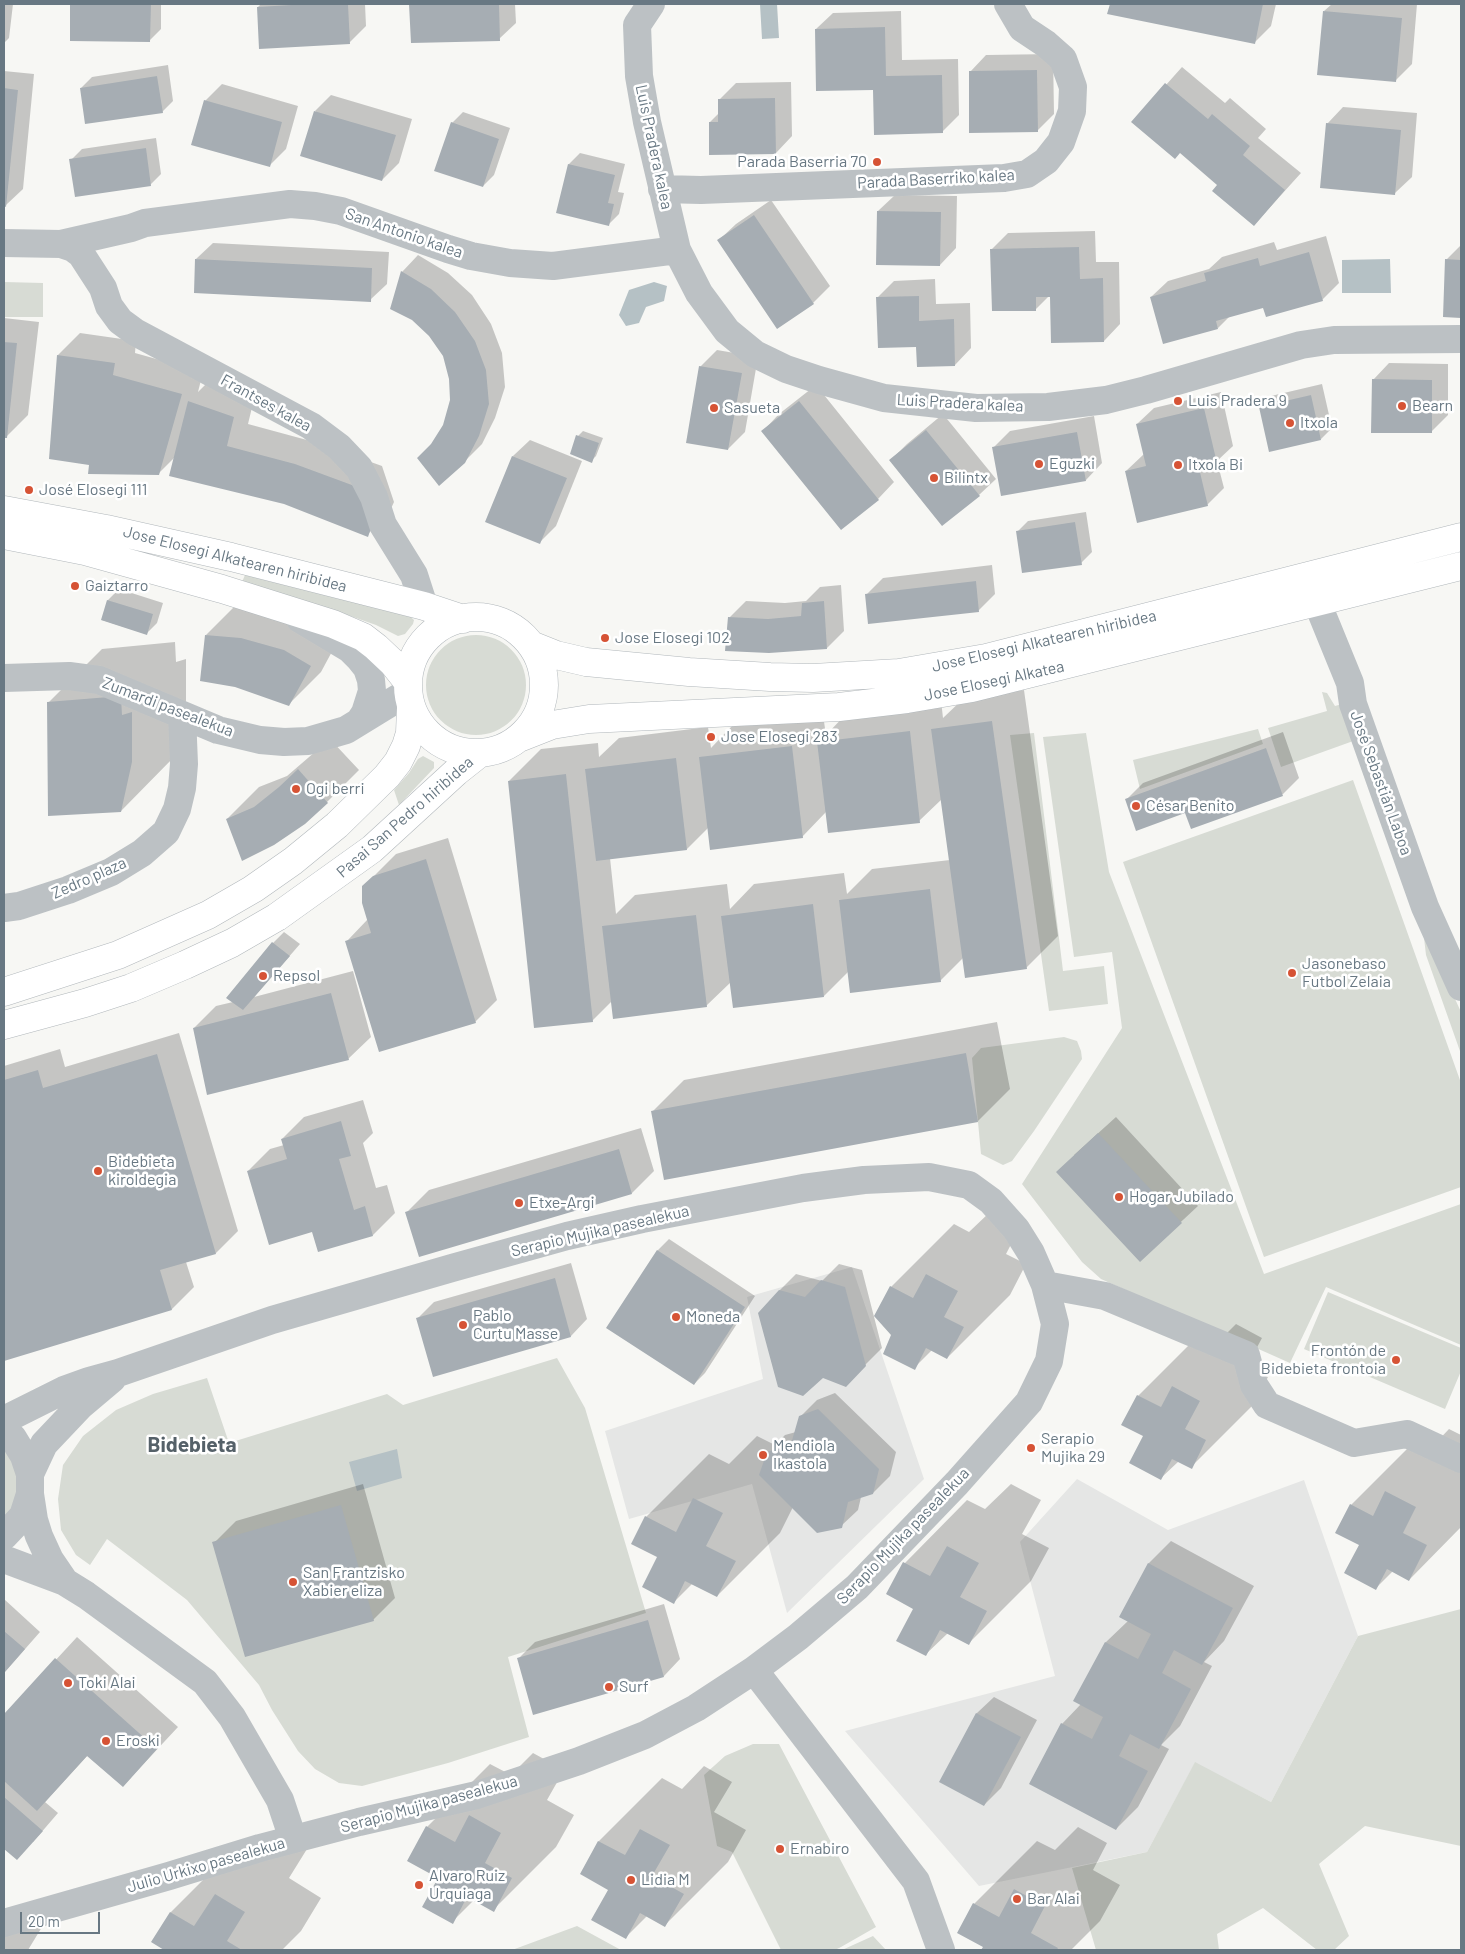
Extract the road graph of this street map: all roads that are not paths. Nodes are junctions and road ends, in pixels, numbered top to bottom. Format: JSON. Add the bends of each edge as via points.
{"nodes":[{"id":1,"x":1008,"y":4,"type":"edge"},
{"id":2,"x":639,"y":11,"type":"edge"},
{"id":3,"x":662,"y":189,"type":"junction"},
{"id":4,"x":131,"y":228,"type":"junction"},
{"id":5,"x":4,"y":243,"type":"edge"},
{"id":6,"x":62,"y":244,"type":"junction"},
{"id":7,"x":677,"y":250,"type":"junction"},
{"id":8,"x":103,"y":288,"type":"junction"},
{"id":9,"x":1461,"y":339,"type":"edge"},
{"id":10,"x":4,"y":510,"type":"edge"},
{"id":11,"x":4,"y":535,"type":"edge"},
{"id":12,"x":1461,"y":538,"type":"edge"},
{"id":13,"x":1461,"y":566,"type":"edge"},
{"id":14,"x":1306,"y":576,"type":"junction"},
{"id":15,"x":1318,"y":602,"type":"junction"},
{"id":16,"x":424,"y":606,"type":"junction"},
{"id":17,"x":282,"y":608,"type":"junction"},
{"id":18,"x":464,"y":619,"type":"junction"},
{"id":19,"x":531,"y":645,"type":"junction"},
{"id":20,"x":4,"y":678,"type":"edge"},
{"id":21,"x":409,"y":694,"type":"junction"},
{"id":22,"x":182,"y":715,"type":"junction"},
{"id":23,"x":358,"y":722,"type":"junction"},
{"id":24,"x":519,"y":738,"type":"junction"},
{"id":25,"x":480,"y":753,"type":"junction"},
{"id":26,"x":4,"y":908,"type":"edge"},
{"id":27,"x":1461,"y":987,"type":"edge"},
{"id":28,"x":4,"y":992,"type":"edge"},
{"id":29,"x":4,"y":1025,"type":"edge"},
{"id":30,"x":1045,"y":1286,"type":"junction"},
{"id":31,"x":118,"y":1373,"type":"junction"},
{"id":32,"x":4,"y":1420,"type":"edge"},
{"id":33,"x":4,"y":1430,"type":"edge"},
{"id":34,"x":1461,"y":1459,"type":"edge"},
{"id":35,"x":30,"y":1484,"type":"junction"},
{"id":36,"x":4,"y":1536,"type":"edge"},
{"id":37,"x":4,"y":1559,"type":"edge"},
{"id":38,"x":65,"y":1582,"type":"junction"},
{"id":39,"x":754,"y":1670,"type":"junction"},
{"id":40,"x":293,"y":1839,"type":"junction"},
{"id":41,"x":4,"y":1923,"type":"edge"},
{"id":42,"x":941,"y":1950,"type":"edge"}],
"edges":[{"from":1,"to":3,"type":"street","name":"Parada Baserriko kalea","via":[[1022,28],[1063,59],[1072,87],[1072,111],[1061,142],[1046,161],[1027,174],[1004,178]]},
{"from":2,"to":3,"type":"street","name":"Luis Pradera kalea","via":[[639,76]]},
{"from":3,"to":7,"type":"street","name":"Luis Pradera kalea"},
{"from":4,"to":6,"type":"street","name":"San Antonio kalea"},
{"from":4,"to":7,"type":"street","name":"San Antonio kalea","via":[[145,223],[290,204],[341,212],[471,256],[510,263],[553,266]]},
{"from":4,"to":8,"type":"street","name":"San Antonio kalea","via":[[116,240],[109,254]]},
{"from":5,"to":6,"type":"street","name":"San Antonio kalea"},
{"from":6,"to":8,"type":"street","name":"Frantses kalea","via":[[81,254]]},
{"from":7,"to":9,"type":"street","name":"Luis Pradera kalea","via":[[699,293],[727,331],[755,354],[819,380],[876,397],[909,402],[976,408],[1048,407],[1106,400],[1301,345],[1334,340]]},
{"from":8,"to":16,"type":"street","name":"Frantses kalea","via":[[109,306],[134,332],[311,426],[339,447],[358,468],[374,497],[383,525],[414,574]]},
{"from":10,"to":16,"type":"main road","name":"Jose Elosegi Alkatearen hiribidea","via":[[106,528]]},
{"from":11,"to":17,"type":"main road","name":"Jose Elosegi Alkatearen hiribidea","via":[[86,551]]},
{"from":12,"to":14,"type":"main road","name":"Jose Elosegi Alkatearen hiribidea"},
{"from":13,"to":15,"type":"main road","name":"Jose Elosegi Alkatea"},
{"from":14,"to":15,"type":"street","name":"José Sebastián Laboa"},
{"from":14,"to":19,"type":"main road","name":"Jose Elosegi Alkatearen hiribidea","via":[[986,658],[943,667],[856,677],[770,678],[586,662]]},
{"from":15,"to":24,"type":"main road","name":"Jose Elosegi Alkatea","via":[[953,692],[839,707],[590,719],[552,725]]},
{"from":15,"to":27,"type":"street","name":"José Sebastián Laboa","via":[[1350,683],[1353,704],[1425,907]]},
{"from":16,"to":18,"type":"main road","name":"Jose Elosegi Alkatearen hiribidea"},
{"from":17,"to":21,"type":"main road","name":"Jose Elosegi Alkatearen hiribidea","via":[[363,637],[393,663]]},
{"from":17,"to":23,"type":"street","via":[[350,649],[367,668],[372,691],[366,713]]},
{"from":18,"to":19,"type":"main road","via":[[479,617],[508,625]]},
{"from":18,"to":21,"type":"main road","via":[[438,629],[419,648],[411,664]]},
{"from":19,"to":24,"type":"main road","via":[[539,660],[543,694],[531,725]]},
{"from":20,"to":22,"type":"street","name":"Zumardi pasealekua","via":[[69,676],[99,680]]},
{"from":21,"to":23,"type":"street","name":"Zumardi pasealekua"},
{"from":21,"to":25,"type":"main road","via":[[419,724],[431,737],[462,752]]},
{"from":21,"to":28,"type":"main road","via":[[410,734],[398,762],[337,825],[294,861],[208,915],[166,935],[118,955]]},
{"from":22,"to":23,"type":"street","name":"Zumardi pasealekua","via":[[218,730],[284,742],[331,735]]},
{"from":22,"to":26,"type":"street","name":"Zedro plaza","via":[[182,788],[166,832],[111,872],[68,890]]},
{"from":24,"to":25,"type":"main road","via":[[494,751]]},
{"from":25,"to":29,"type":"main road","name":"Pasai San Pedro hiribidea","via":[[372,849],[277,918],[193,962],[130,988]]},
{"from":30,"to":31,"type":"street","name":"Serapio Mujika pasealekua","via":[[1016,1229],[991,1201],[969,1185],[929,1177],[864,1180],[794,1190],[568,1236],[272,1320]]},
{"from":30,"to":34,"type":"street","via":[[1105,1296],[1246,1354],[1254,1385],[1267,1405],[1354,1443],[1407,1434]]},
{"from":30,"to":39,"type":"street","name":"Serapio Mujika pasealekua","via":[[1055,1324],[1049,1361],[1029,1402],[857,1587]]},
{"from":31,"to":32,"type":"street","name":"Serapio Mujika pasealekua","via":[[64,1390]]},
{"from":31,"to":35,"type":"street","name":"Serapio Mujika pasealekua","via":[[44,1444]]},
{"from":33,"to":35,"type":"street","via":[[24,1456]]},
{"from":35,"to":36,"type":"street","name":"Serapio Mujika pasealekua","via":[[23,1516]]},
{"from":35,"to":38,"type":"street","via":[[39,1536]]},
{"from":37,"to":38,"type":"street"},
{"from":38,"to":40,"type":"street","via":[[205,1682],[232,1717],[280,1800]]},
{"from":39,"to":40,"type":"street","name":"Serapio Mujika pasealekua","via":[[696,1708],[645,1734],[579,1761],[477,1795]]},
{"from":39,"to":42,"type":"street","via":[[916,1881]]},
{"from":40,"to":41,"type":"street","name":"Julio Urkixo pasealekua"}]}
